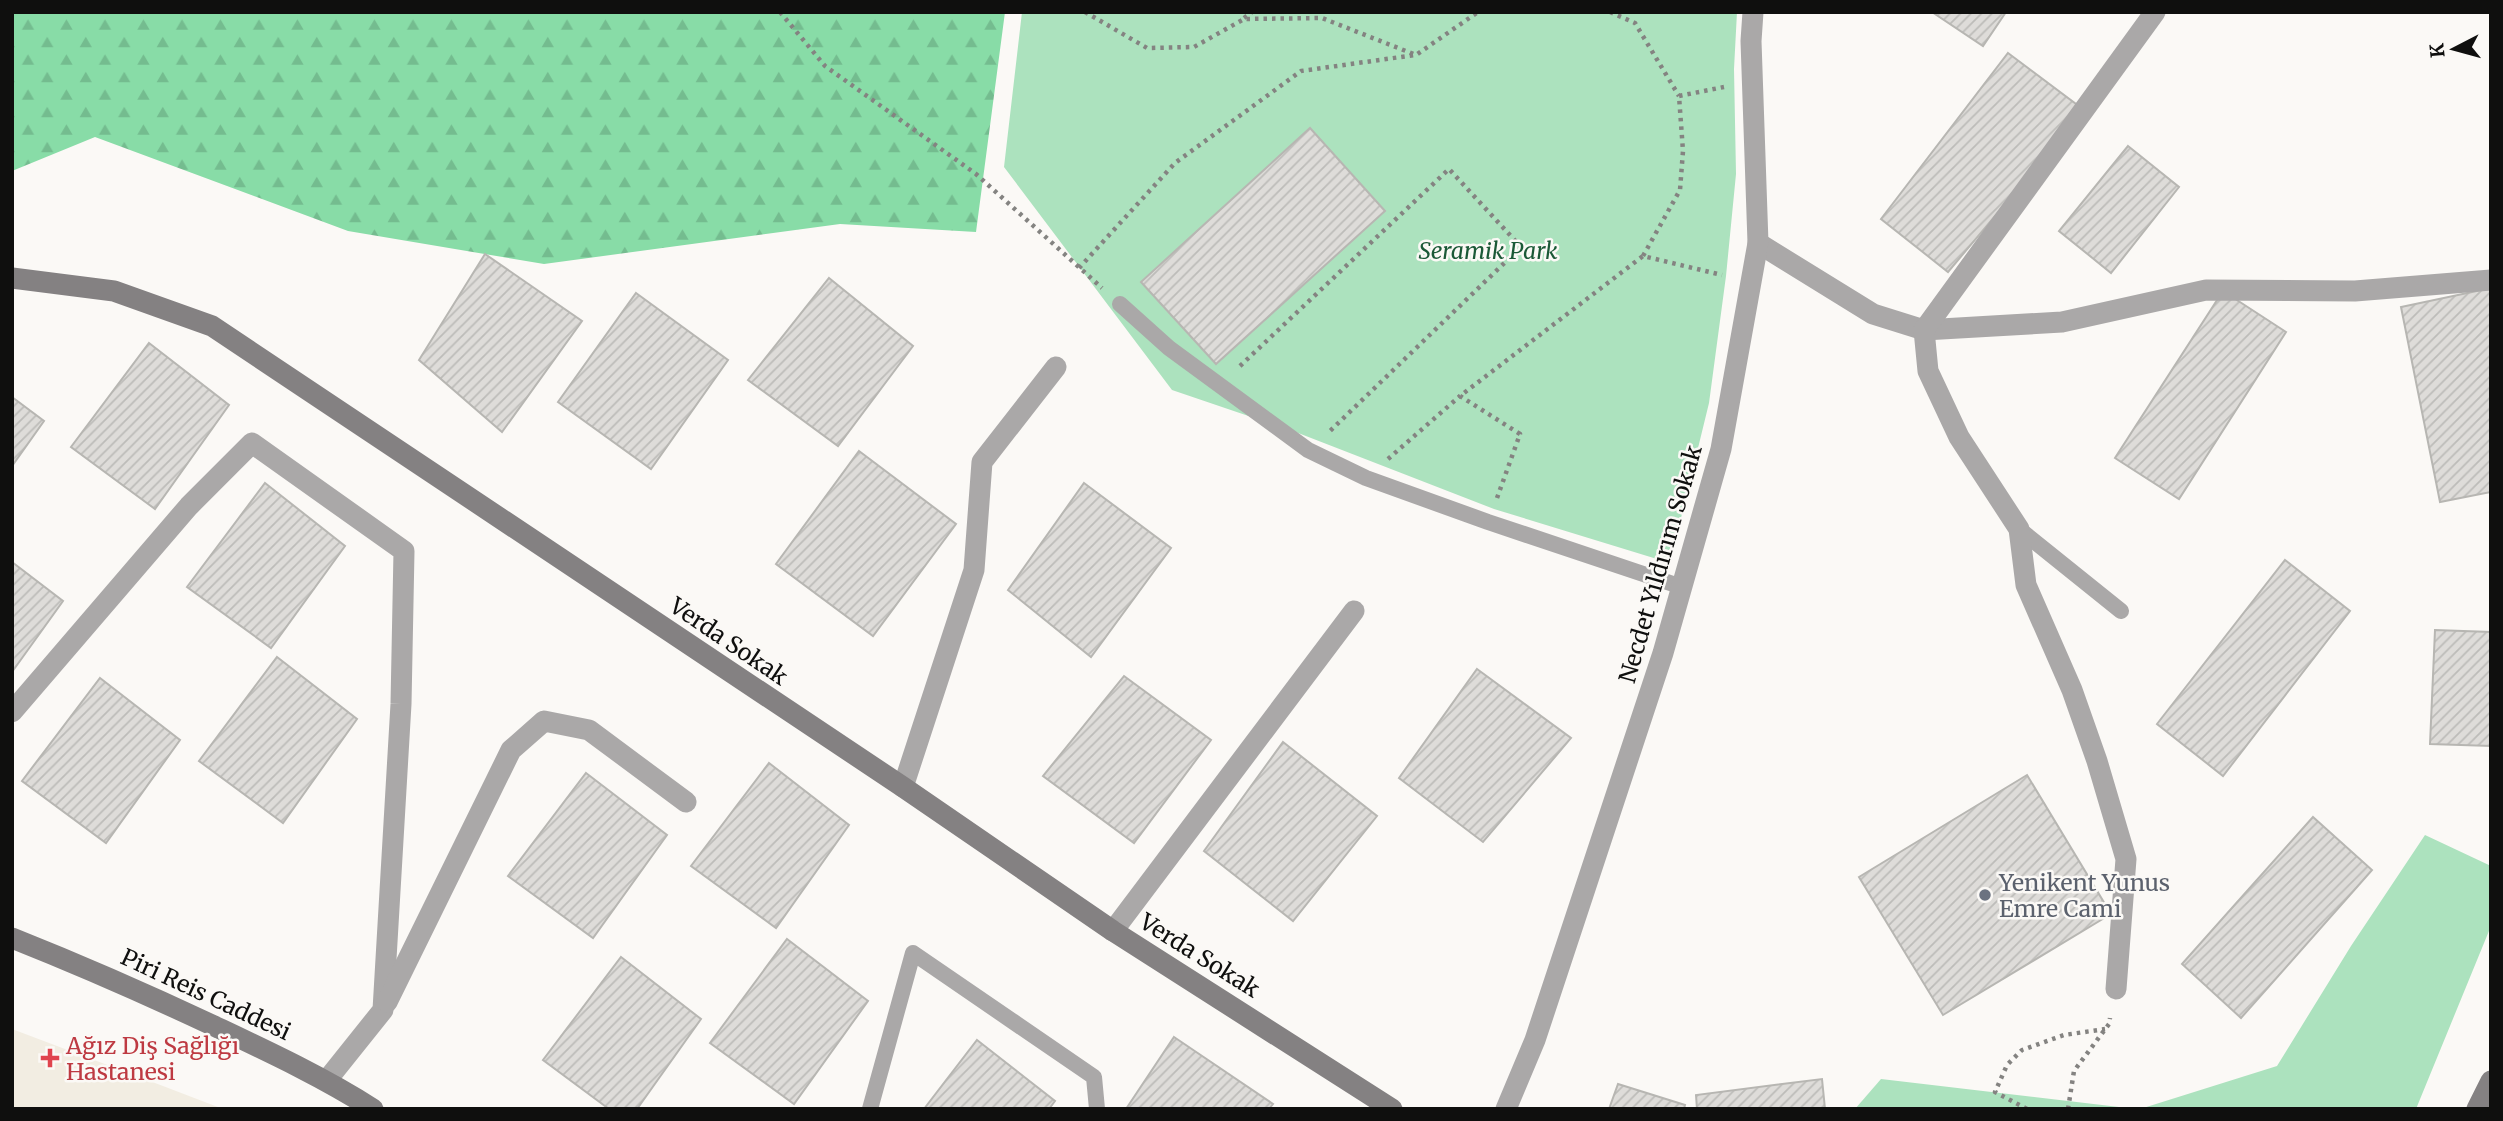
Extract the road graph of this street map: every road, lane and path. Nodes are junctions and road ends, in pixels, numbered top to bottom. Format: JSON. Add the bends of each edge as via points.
{"nodes":[{"id":1,"x":780,"y":12,"type":"edge"},
{"id":2,"x":1085,"y":12,"type":"edge"},
{"id":3,"x":1252,"y":12,"type":"edge"},
{"id":4,"x":1478,"y":12,"type":"edge"},
{"id":5,"x":1610,"y":12,"type":"edge"},
{"id":6,"x":1753,"y":12,"type":"edge"},
{"id":7,"x":2155,"y":12,"type":"edge"},
{"id":8,"x":1244,"y":19,"type":"junction"},
{"id":9,"x":1416,"y":55,"type":"junction"},
{"id":10,"x":1752,"y":81,"type":"junction"},
{"id":11,"x":1679,"y":96,"type":"junction"},
{"id":12,"x":1758,"y":243,"type":"junction"},
{"id":13,"x":1643,"y":256,"type":"junction"},
{"id":14,"x":1079,"y":268,"type":"junction"},
{"id":15,"x":12,"y":278,"type":"edge"},
{"id":16,"x":2491,"y":280,"type":"edge"},
{"id":17,"x":1751,"y":281,"type":"junction"},
{"id":18,"x":1120,"y":304,"type":"joint"},
{"id":19,"x":1924,"y":330,"type":"junction"},
{"id":20,"x":1056,"y":367,"type":"dead end"},
{"id":21,"x":1221,"y":387,"type":"junction"},
{"id":22,"x":1460,"y":396,"type":"junction"},
{"id":23,"x":1308,"y":450,"type":"junction"},
{"id":24,"x":1366,"y":478,"type":"junction"},
{"id":25,"x":1489,"y":522,"type":"junction"},
{"id":26,"x":2019,"y":529,"type":"junction"},
{"id":27,"x":1682,"y":587,"type":"junction"},
{"id":28,"x":1353,"y":611,"type":"dead end"},
{"id":29,"x":2121,"y":611,"type":"dead end"},
{"id":30,"x":12,"y":712,"type":"edge"},
{"id":31,"x":903,"y":787,"type":"junction"},
{"id":32,"x":685,"y":802,"type":"dead end"},
{"id":33,"x":1113,"y":931,"type":"junction"},
{"id":34,"x":12,"y":938,"type":"edge"},
{"id":35,"x":2116,"y":989,"type":"joint"},
{"id":36,"x":383,"y":1010,"type":"junction"},
{"id":37,"x":2105,"y":1029,"type":"junction"},
{"id":38,"x":327,"y":1080,"type":"junction"},
{"id":39,"x":2491,"y":1081,"type":"edge"},
{"id":40,"x":373,"y":1109,"type":"edge"},
{"id":41,"x":870,"y":1109,"type":"edge"},
{"id":42,"x":1097,"y":1109,"type":"edge"},
{"id":43,"x":1392,"y":1109,"type":"edge"},
{"id":44,"x":1506,"y":1109,"type":"edge"},
{"id":45,"x":2027,"y":1109,"type":"edge"},
{"id":46,"x":2067,"y":1109,"type":"edge"},
{"id":47,"x":2477,"y":1109,"type":"edge"}],
"edges":[{"from":1,"to":14,"type":"path","via":[[825,66],[976,174]]},
{"from":2,"to":8,"type":"path","via":[[1147,47],[1194,47]]},
{"from":3,"to":8,"type":"path"},
{"from":4,"to":9,"type":"path"},
{"from":5,"to":11,"type":"path","via":[[1635,23]]},
{"from":6,"to":10,"type":"street","name":"Necdet Yıldırım Sokak"},
{"from":7,"to":19,"type":"street"},
{"from":8,"to":9,"type":"path","via":[[1322,18]]},
{"from":9,"to":14,"type":"path","via":[[1301,71],[1175,163]]},
{"from":10,"to":11,"type":"path"},
{"from":10,"to":12,"type":"street","name":"Necdet Yıldırım Sokak"},
{"from":11,"to":13,"type":"path","via":[[1680,190]]},
{"from":12,"to":17,"type":"street","name":"Necdet Yıldırım Sokak"},
{"from":12,"to":19,"type":"street","via":[[1873,314]]},
{"from":13,"to":17,"type":"path"},
{"from":13,"to":22,"type":"path"},
{"from":14,"to":18,"type":"path"},
{"from":15,"to":31,"type":"street","name":"Verda Sokak","via":[[114,291],[212,326]]},
{"from":16,"to":19,"type":"street","via":[[2355,291],[2206,290],[2062,322]]},
{"from":17,"to":27,"type":"street","name":"Necdet Yıldırım Sokak","via":[[1721,449]]},
{"from":18,"to":21,"type":"lane"},
{"from":19,"to":26,"type":"street","via":[[1928,370],[1959,437]]},
{"from":20,"to":31,"type":"street","via":[[982,462],[974,570]]},
{"from":21,"to":23,"type":"lane"},
{"from":21,"to":23,"type":"path","via":[[1449,169],[1521,247]]},
{"from":22,"to":24,"type":"path"},
{"from":22,"to":25,"type":"path","via":[[1520,434]]},
{"from":23,"to":24,"type":"lane"},
{"from":24,"to":25,"type":"lane"},
{"from":25,"to":27,"type":"lane"},
{"from":26,"to":29,"type":"lane"},
{"from":26,"to":35,"type":"street","via":[[2026,585],[2072,690],[2126,859]]},
{"from":27,"to":44,"type":"street","name":"Necdet Yıldırım Sokak","via":[[1535,1040]]},
{"from":28,"to":33,"type":"street"},
{"from":30,"to":36,"type":"street","via":[[189,506],[252,443],[404,551],[401,704]]},
{"from":31,"to":33,"type":"street","name":"Verda Sokak"},
{"from":32,"to":36,"type":"street","via":[[589,730],[544,720],[511,750]]},
{"from":33,"to":43,"type":"street","name":"Verda Sokak"},
{"from":34,"to":38,"type":"street","name":"Piri Reis Caddesi","via":[[113,979]]},
{"from":35,"to":37,"type":"path"},
{"from":36,"to":38,"type":"street"},
{"from":37,"to":45,"type":"path","via":[[2064,1035],[2022,1050],[2007,1065],[1995,1092]]},
{"from":37,"to":46,"type":"path","via":[[2074,1071]]},
{"from":38,"to":40,"type":"street","name":"Piri Reis Caddesi"},
{"from":39,"to":47,"type":"street"},
{"from":41,"to":42,"type":"lane","via":[[913,953],[1094,1077]]}]}
